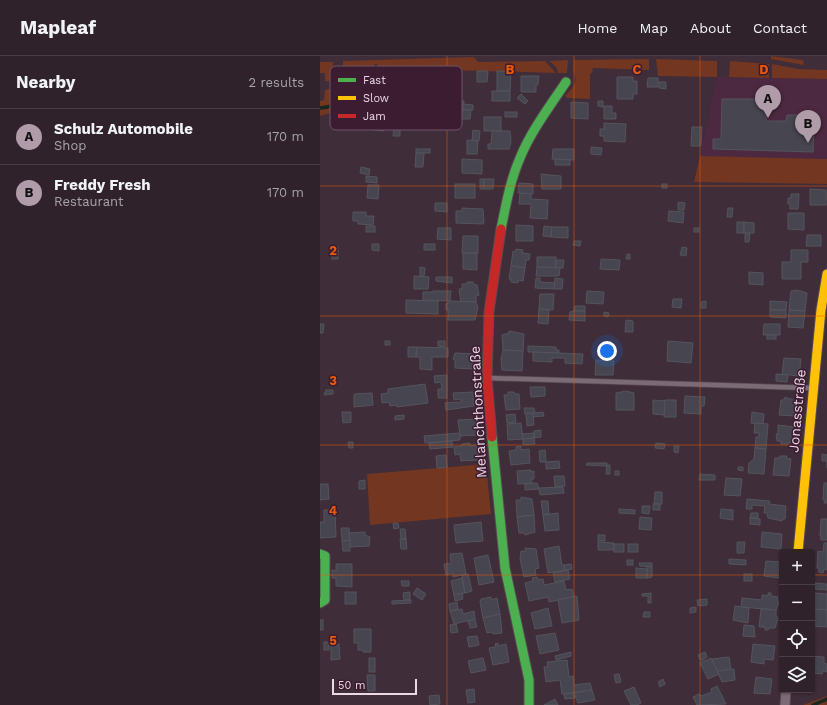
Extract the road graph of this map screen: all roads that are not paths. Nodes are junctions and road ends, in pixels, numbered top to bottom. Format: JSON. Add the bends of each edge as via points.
{"nodes":[{"id":1,"x":566,"y":82,"type":"dead end"},
{"id":2,"x":827,"y":274,"type":"edge"},
{"id":3,"x":487,"y":378,"type":"junction"},
{"id":4,"x":813,"y":388,"type":"junction"},
{"id":5,"x":798,"y":549,"type":"edge"},
{"id":6,"x":320,"y":554,"type":"edge"},
{"id":7,"x":320,"y":603,"type":"edge"},
{"id":8,"x":786,"y":693,"type":"edge"},
{"id":9,"x":529,"y":705,"type":"edge"},
{"id":10,"x":784,"y":705,"type":"edge"}],
"edges":[{"from":1,"to":3,"type":"street","name":"Melanchthonstraße","via":[[520,158],[506,202],[492,286]]},
{"from":2,"to":4,"type":"street","name":"Jonasstraße"},
{"from":3,"to":4,"type":"lane"},
{"from":3,"to":9,"type":"street","name":"Melanchthonstraße","via":[[501,541],[529,680]]},
{"from":4,"to":5,"type":"street","name":"Jonasstraße"},
{"from":6,"to":7,"type":"street","via":[[325,556],[325,600]]},
{"from":8,"to":10,"type":"street"}]}
